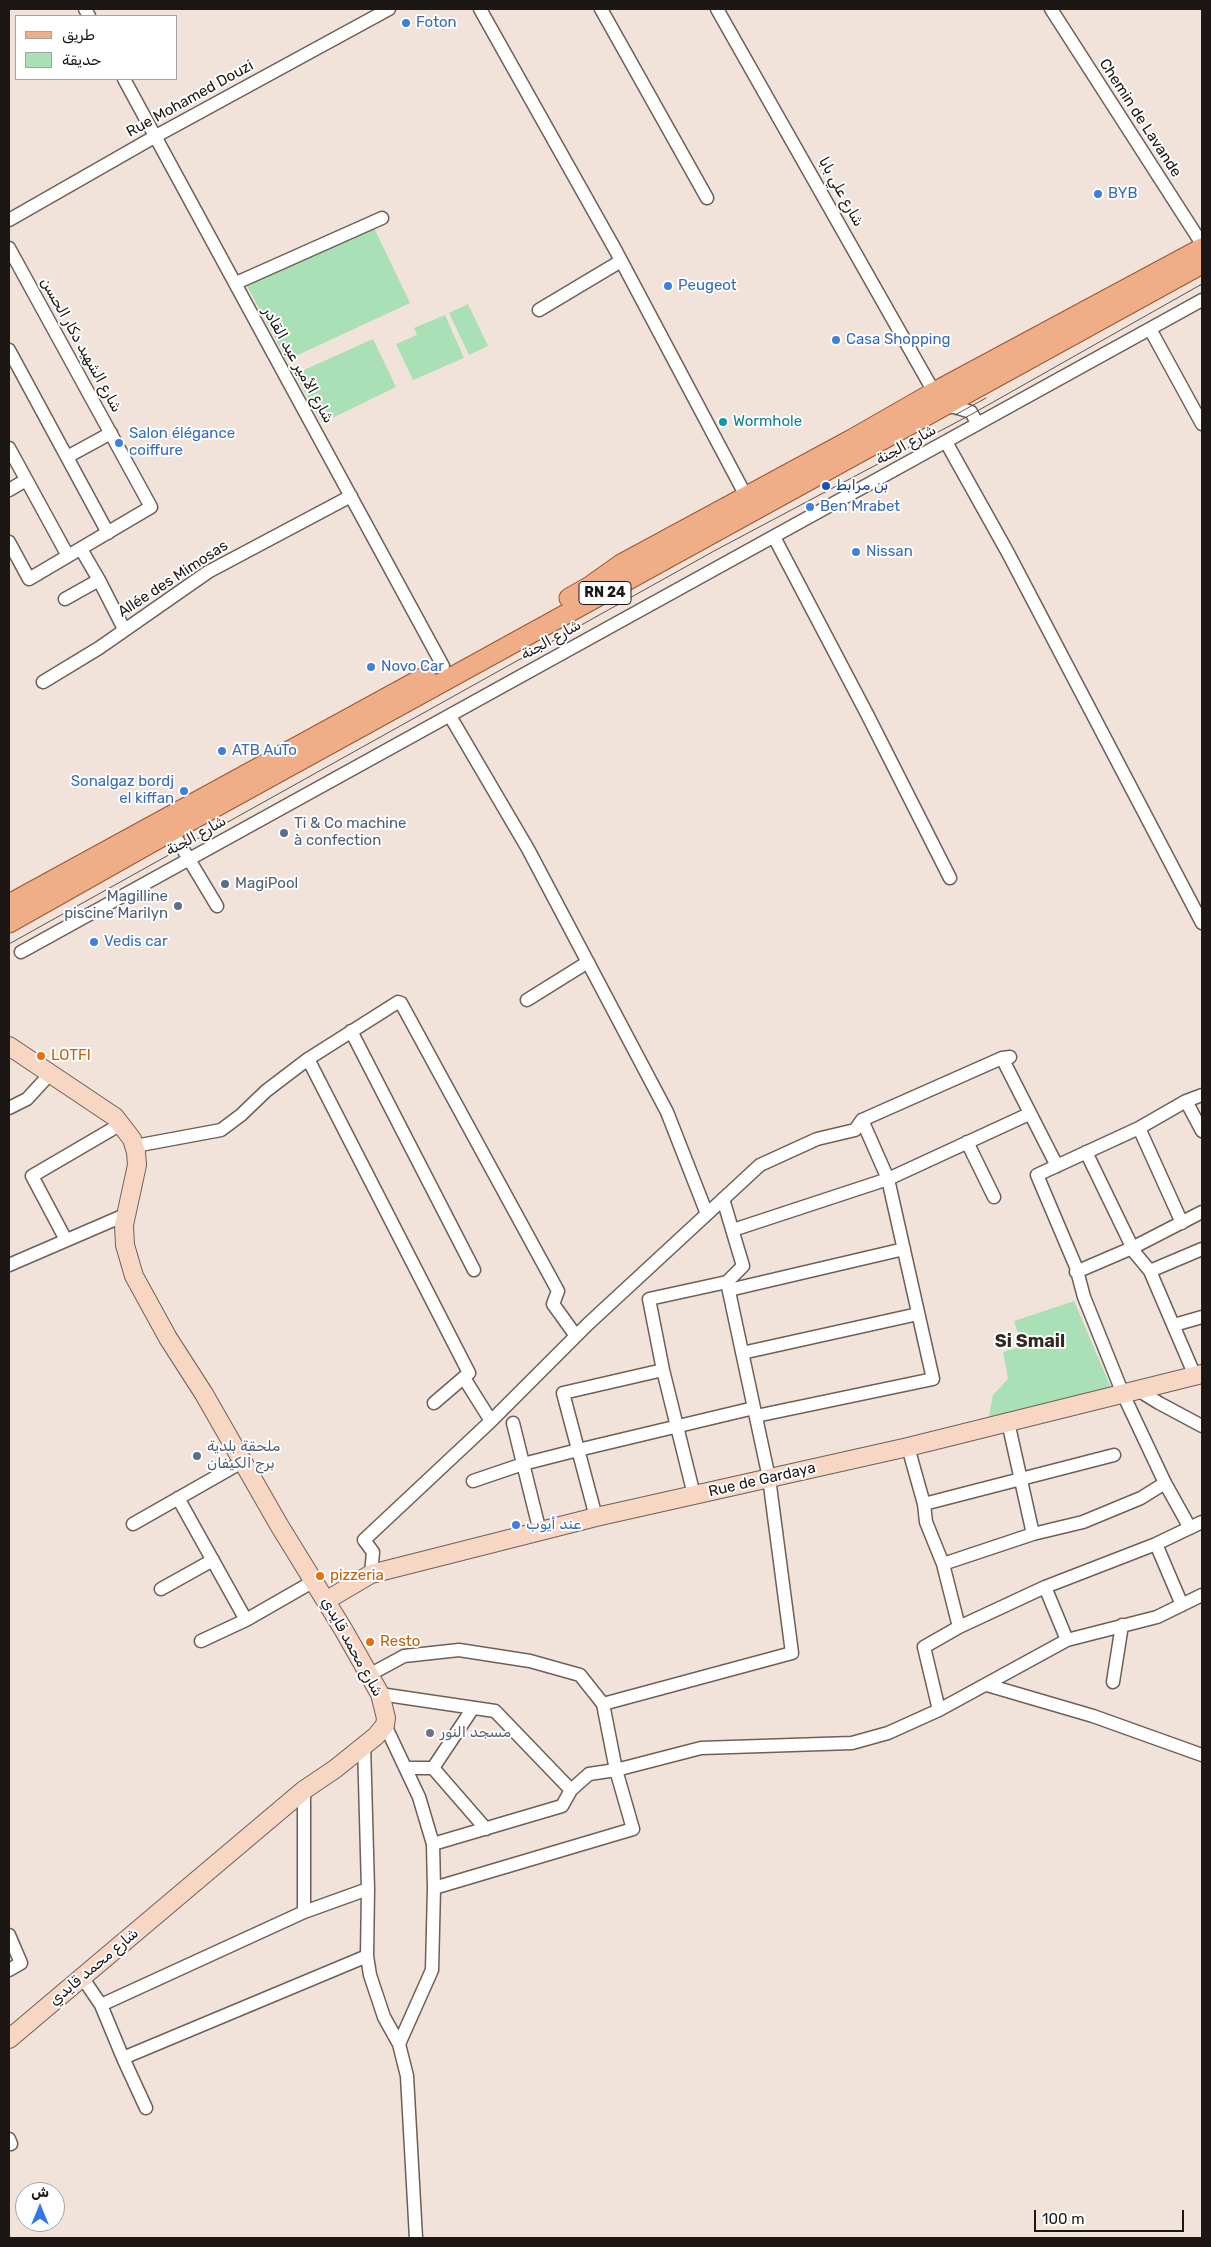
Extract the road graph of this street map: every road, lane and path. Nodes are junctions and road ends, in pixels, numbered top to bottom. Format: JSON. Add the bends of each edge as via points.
{"nodes":[{"id":1,"x":389,"y":9,"type":"edge"},
{"id":2,"x":480,"y":9,"type":"edge"},
{"id":3,"x":601,"y":9,"type":"edge"},
{"id":4,"x":717,"y":9,"type":"edge"},
{"id":5,"x":1051,"y":9,"type":"edge"},
{"id":6,"x":125,"y":80,"type":"edge"},
{"id":7,"x":156,"y":136,"type":"junction"},
{"id":8,"x":707,"y":198,"type":"dead end"},
{"id":9,"x":382,"y":218,"type":"dead end"},
{"id":10,"x":9,"y":220,"type":"edge"},
{"id":11,"x":1202,"y":244,"type":"edge"},
{"id":12,"x":9,"y":248,"type":"edge"},
{"id":13,"x":1202,"y":248,"type":"edge"},
{"id":14,"x":621,"y":261,"type":"junction"},
{"id":15,"x":1202,"y":264,"type":"edge"},
{"id":16,"x":236,"y":283,"type":"junction"},
{"id":17,"x":1202,"y":300,"type":"edge"},
{"id":18,"x":539,"y":310,"type":"dead end"},
{"id":19,"x":1150,"y":329,"type":"junction"},
{"id":20,"x":9,"y":350,"type":"edge"},
{"id":21,"x":980,"y":388,"type":"junction"},
{"id":22,"x":938,"y":400,"type":"junction"},
{"id":23,"x":974,"y":418,"type":"junction"},
{"id":24,"x":1202,"y":424,"type":"edge"},
{"id":25,"x":111,"y":433,"type":"junction"},
{"id":26,"x":946,"y":442,"type":"junction"},
{"id":27,"x":9,"y":448,"type":"edge"},
{"id":28,"x":67,"y":457,"type":"junction"},
{"id":29,"x":26,"y":480,"type":"junction"},
{"id":30,"x":9,"y":490,"type":"edge"},
{"id":31,"x":351,"y":496,"type":"junction"},
{"id":32,"x":746,"y":496,"type":"junction"},
{"id":33,"x":108,"y":533,"type":"junction"},
{"id":34,"x":774,"y":537,"type":"junction"},
{"id":35,"x":9,"y":542,"type":"edge"},
{"id":36,"x":81,"y":549,"type":"junction"},
{"id":37,"x":68,"y":556,"type":"junction"},
{"id":38,"x":99,"y":580,"type":"junction"},
{"id":39,"x":65,"y":599,"type":"dead end"},
{"id":40,"x":124,"y":630,"type":"junction"},
{"id":41,"x":443,"y":666,"type":"junction"},
{"id":42,"x":42,"y":682,"type":"dead end"},
{"id":43,"x":450,"y":716,"type":"junction"},
{"id":44,"x":172,"y":831,"type":"junction"},
{"id":45,"x":188,"y":859,"type":"junction"},
{"id":46,"x":950,"y":878,"type":"dead end"},
{"id":47,"x":9,"y":904,"type":"edge"},
{"id":48,"x":217,"y":906,"type":"dead end"},
{"id":49,"x":9,"y":923,"type":"edge"},
{"id":50,"x":1202,"y":923,"type":"edge"},
{"id":51,"x":20,"y":952,"type":"dead end"},
{"id":52,"x":588,"y":962,"type":"junction"},
{"id":53,"x":527,"y":1000,"type":"dead end"},
{"id":54,"x":351,"y":1031,"type":"junction"},
{"id":55,"x":9,"y":1046,"type":"edge"},
{"id":56,"x":308,"y":1059,"type":"junction"},
{"id":57,"x":50,"y":1074,"type":"junction"},
{"id":58,"x":1202,"y":1095,"type":"edge"},
{"id":59,"x":1186,"y":1101,"type":"junction"},
{"id":60,"x":9,"y":1108,"type":"edge"},
{"id":61,"x":1029,"y":1114,"type":"junction"},
{"id":62,"x":862,"y":1120,"type":"junction"},
{"id":63,"x":121,"y":1124,"type":"junction"},
{"id":64,"x":1139,"y":1128,"type":"junction"},
{"id":65,"x":1202,"y":1131,"type":"edge"},
{"id":66,"x":967,"y":1142,"type":"junction"},
{"id":67,"x":135,"y":1146,"type":"junction"},
{"id":68,"x":1086,"y":1152,"type":"junction"},
{"id":69,"x":1057,"y":1166,"type":"junction"},
{"id":70,"x":888,"y":1179,"type":"junction"},
{"id":71,"x":994,"y":1197,"type":"dead end"},
{"id":72,"x":724,"y":1199,"type":"junction"},
{"id":73,"x":1202,"y":1212,"type":"edge"},
{"id":74,"x":707,"y":1214,"type":"junction"},
{"id":75,"x":125,"y":1215,"type":"junction"},
{"id":76,"x":1182,"y":1223,"type":"junction"},
{"id":77,"x":733,"y":1230,"type":"junction"},
{"id":78,"x":66,"y":1240,"type":"junction"},
{"id":79,"x":1132,"y":1248,"type":"junction"},
{"id":80,"x":904,"y":1249,"type":"junction"},
{"id":81,"x":1202,"y":1249,"type":"edge"},
{"id":82,"x":9,"y":1265,"type":"edge"},
{"id":83,"x":474,"y":1270,"type":"dead end"},
{"id":84,"x":1150,"y":1271,"type":"junction"},
{"id":85,"x":1076,"y":1272,"type":"junction"},
{"id":86,"x":728,"y":1286,"type":"junction"},
{"id":87,"x":918,"y":1314,"type":"junction"},
{"id":88,"x":1202,"y":1317,"type":"edge"},
{"id":89,"x":1174,"y":1326,"type":"junction"},
{"id":90,"x":576,"y":1336,"type":"junction"},
{"id":91,"x":742,"y":1353,"type":"junction"},
{"id":92,"x":662,"y":1370,"type":"junction"},
{"id":93,"x":1198,"y":1375,"type":"edge"},
{"id":94,"x":464,"y":1378,"type":"junction"},
{"id":95,"x":1131,"y":1392,"type":"junction"},
{"id":96,"x":434,"y":1403,"type":"dead end"},
{"id":97,"x":755,"y":1412,"type":"junction"},
{"id":98,"x":491,"y":1420,"type":"junction"},
{"id":99,"x":513,"y":1422,"type":"dead end"},
{"id":100,"x":1008,"y":1422,"type":"junction"},
{"id":101,"x":677,"y":1426,"type":"junction"},
{"id":102,"x":1202,"y":1426,"type":"edge"},
{"id":103,"x":908,"y":1447,"type":"junction"},
{"id":104,"x":578,"y":1450,"type":"junction"},
{"id":105,"x":1114,"y":1455,"type":"dead end"},
{"id":106,"x":242,"y":1462,"type":"junction"},
{"id":107,"x":523,"y":1464,"type":"junction"},
{"id":108,"x":769,"y":1478,"type":"junction"},
{"id":109,"x":1022,"y":1478,"type":"junction"},
{"id":110,"x":473,"y":1481,"type":"dead end"},
{"id":111,"x":1165,"y":1484,"type":"junction"},
{"id":112,"x":694,"y":1495,"type":"junction"},
{"id":113,"x":178,"y":1498,"type":"junction"},
{"id":114,"x":924,"y":1504,"type":"junction"},
{"id":115,"x":596,"y":1517,"type":"junction"},
{"id":116,"x":1202,"y":1522,"type":"edge"},
{"id":117,"x":133,"y":1524,"type":"dead end"},
{"id":118,"x":1190,"y":1528,"type":"junction"},
{"id":119,"x":540,"y":1532,"type":"junction"},
{"id":120,"x":1033,"y":1534,"type":"junction"},
{"id":121,"x":1156,"y":1544,"type":"junction"},
{"id":122,"x":213,"y":1560,"type":"junction"},
{"id":123,"x":943,"y":1564,"type":"junction"},
{"id":124,"x":371,"y":1574,"type":"junction"},
{"id":125,"x":314,"y":1581,"type":"junction"},
{"id":126,"x":1045,"y":1587,"type":"junction"},
{"id":127,"x":161,"y":1589,"type":"dead end"},
{"id":128,"x":1202,"y":1595,"type":"edge"},
{"id":129,"x":327,"y":1600,"type":"junction"},
{"id":130,"x":1182,"y":1604,"type":"junction"},
{"id":131,"x":246,"y":1620,"type":"junction"},
{"id":132,"x":1122,"y":1624,"type":"junction"},
{"id":133,"x":959,"y":1627,"type":"junction"},
{"id":134,"x":1067,"y":1640,"type":"junction"},
{"id":135,"x":201,"y":1641,"type":"dead end"},
{"id":136,"x":369,"y":1675,"type":"junction"},
{"id":137,"x":1113,"y":1682,"type":"dead end"},
{"id":138,"x":987,"y":1685,"type":"junction"},
{"id":139,"x":380,"y":1694,"type":"junction"},
{"id":140,"x":603,"y":1704,"type":"junction"},
{"id":141,"x":473,"y":1708,"type":"junction"},
{"id":142,"x":939,"y":1710,"type":"junction"},
{"id":143,"x":385,"y":1725,"type":"junction"},
{"id":144,"x":364,"y":1744,"type":"junction"},
{"id":145,"x":1202,"y":1755,"type":"edge"},
{"id":146,"x":407,"y":1768,"type":"junction"},
{"id":147,"x":433,"y":1768,"type":"junction"},
{"id":148,"x":616,"y":1770,"type":"junction"},
{"id":149,"x":304,"y":1790,"type":"junction"},
{"id":150,"x":571,"y":1790,"type":"junction"},
{"id":151,"x":486,"y":1829,"type":"junction"},
{"id":152,"x":433,"y":1844,"type":"junction"},
{"id":153,"x":434,"y":1888,"type":"junction"},
{"id":154,"x":368,"y":1889,"type":"junction"},
{"id":155,"x":304,"y":1912,"type":"junction"},
{"id":156,"x":9,"y":1935,"type":"edge"},
{"id":157,"x":367,"y":1956,"type":"junction"},
{"id":158,"x":9,"y":1970,"type":"edge"},
{"id":159,"x":82,"y":1977,"type":"junction"},
{"id":160,"x":101,"y":2005,"type":"junction"},
{"id":161,"x":11,"y":2032,"type":"edge"},
{"id":162,"x":399,"y":2044,"type":"junction"},
{"id":163,"x":123,"y":2058,"type":"junction"},
{"id":164,"x":146,"y":2108,"type":"dead end"},
{"id":165,"x":416,"y":2238,"type":"edge"}],
"edges":[{"from":1,"to":7,"type":"street","name":"Rue Mohamed Douzi"},
{"from":2,"to":14,"type":"street"},
{"from":3,"to":8,"type":"street"},
{"from":4,"to":22,"type":"street","name":"شارع علي بابا"},
{"from":5,"to":11,"type":"street","name":"Chemin de Lavande"},
{"from":6,"to":7,"type":"street","name":"شارع الأمير عبد القادر"},
{"from":7,"to":10,"type":"street","name":"Rue Mohamed Douzi"},
{"from":7,"to":16,"type":"street","name":"شارع الأمير عبد القادر"},
{"from":9,"to":16,"type":"street"},
{"from":12,"to":25,"type":"street","name":"شارع الشهيد دكار الحسن"},
{"from":13,"to":22,"type":"main road","number":"RN 24"},
{"from":14,"to":18,"type":"street"},
{"from":14,"to":32,"type":"street"},
{"from":15,"to":21,"type":"main road","number":"RN 24"},
{"from":16,"to":31,"type":"street","name":"شارع الأمير عبد القادر"},
{"from":17,"to":19,"type":"street","name":"شارع الجنة"},
{"from":19,"to":23,"type":"street","name":"شارع الجنة"},
{"from":19,"to":24,"type":"street"},
{"from":20,"to":28,"type":"street"},
{"from":21,"to":22,"type":"main road","number":"RN 24"},
{"from":21,"to":23,"type":"street"},
{"from":22,"to":23,"type":"street"},
{"from":22,"to":32,"type":"main road","number":"RN 24","via":[[852,439]]},
{"from":22,"to":44,"type":"main road","number":"RN 24"},
{"from":23,"to":26,"type":"street","name":"شارع الجنة"},
{"from":25,"to":28,"type":"street"},
{"from":25,"to":33,"type":"street","name":"شارع الشهيد دكار الحسن","via":[[152,507]]},
{"from":26,"to":34,"type":"street","name":"شارع الجنة"},
{"from":26,"to":50,"type":"street","via":[[1008,552]]},
{"from":27,"to":29,"type":"street"},
{"from":28,"to":33,"type":"street"},
{"from":29,"to":30,"type":"street"},
{"from":29,"to":37,"type":"street"},
{"from":31,"to":40,"type":"street","name":"Allée des Mimosas","via":[[208,572]]},
{"from":31,"to":41,"type":"street","name":"شارع الأمير عبد القادر"},
{"from":32,"to":41,"type":"main road","number":"RN 24"},
{"from":33,"to":36,"type":"street","name":"شارع الشهيد دكار الحسن"},
{"from":34,"to":43,"type":"street","name":"شارع الجنة"},
{"from":34,"to":46,"type":"street"},
{"from":35,"to":37,"type":"street","name":"شارع الشهيد دكار الحسن","via":[[29,579]]},
{"from":36,"to":37,"type":"street","name":"شارع الشهيد دكار الحسن"},
{"from":36,"to":38,"type":"street"},
{"from":38,"to":39,"type":"street"},
{"from":38,"to":40,"type":"street"},
{"from":40,"to":42,"type":"street","name":"Allée des Mimosas"},
{"from":41,"to":47,"type":"main road","number":"RN 24"},
{"from":43,"to":45,"type":"street","name":"شارع الجنة"},
{"from":43,"to":52,"type":"street","via":[[528,849]]},
{"from":44,"to":45,"type":"street"},
{"from":44,"to":49,"type":"main road","number":"RN 24"},
{"from":45,"to":48,"type":"street"},
{"from":45,"to":51,"type":"street","name":"شارع الجنة"},
{"from":52,"to":53,"type":"street"},
{"from":52,"to":74,"type":"street","via":[[667,1112]]},
{"from":54,"to":56,"type":"street"},
{"from":54,"to":83,"type":"street"},
{"from":54,"to":90,"type":"street","via":[[395,1003],[401,1003],[558,1291],[554,1304]]},
{"from":55,"to":57,"type":"main road"},
{"from":56,"to":67,"type":"street","via":[[266,1090],[221,1130]]},
{"from":56,"to":94,"type":"street","via":[[469,1373]]},
{"from":57,"to":60,"type":"street","via":[[27,1099]]},
{"from":57,"to":63,"type":"main road"},
{"from":58,"to":59,"type":"street"},
{"from":59,"to":64,"type":"street"},
{"from":59,"to":65,"type":"street"},
{"from":61,"to":62,"type":"street","via":[[1006,1058]]},
{"from":61,"to":66,"type":"street"},
{"from":61,"to":69,"type":"street"},
{"from":62,"to":70,"type":"street"},
{"from":62,"to":72,"type":"street","via":[[855,1130],[817,1139],[760,1165]]},
{"from":63,"to":67,"type":"main road"},
{"from":63,"to":78,"type":"street","via":[[32,1176]]},
{"from":64,"to":68,"type":"street"},
{"from":64,"to":76,"type":"street"},
{"from":66,"to":70,"type":"street"},
{"from":66,"to":71,"type":"street"},
{"from":67,"to":75,"type":"main road","name":"شارع محمد قايدي","via":[[137,1165]]},
{"from":68,"to":69,"type":"street"},
{"from":68,"to":79,"type":"street"},
{"from":69,"to":85,"type":"street","via":[[1037,1175]]},
{"from":70,"to":77,"type":"street"},
{"from":70,"to":80,"type":"street"},
{"from":72,"to":74,"type":"street"},
{"from":72,"to":77,"type":"street"},
{"from":73,"to":76,"type":"street"},
{"from":74,"to":90,"type":"street"},
{"from":75,"to":78,"type":"street"},
{"from":75,"to":106,"type":"main road","name":"شارع محمد قايدي","via":[[125,1245],[137,1284]]},
{"from":76,"to":79,"type":"street"},
{"from":77,"to":86,"type":"street","via":[[743,1266]]},
{"from":78,"to":82,"type":"street"},
{"from":79,"to":84,"type":"street"},
{"from":79,"to":85,"type":"street"},
{"from":80,"to":86,"type":"street"},
{"from":80,"to":87,"type":"street"},
{"from":81,"to":84,"type":"street"},
{"from":84,"to":89,"type":"street"},
{"from":85,"to":95,"type":"street","via":[[1084,1297]]},
{"from":86,"to":91,"type":"street"},
{"from":86,"to":92,"type":"street","via":[[649,1299]]},
{"from":87,"to":91,"type":"street"},
{"from":87,"to":97,"type":"street","via":[[933,1379]]},
{"from":88,"to":89,"type":"street"},
{"from":89,"to":93,"type":"street"},
{"from":90,"to":98,"type":"street"},
{"from":91,"to":97,"type":"street"},
{"from":92,"to":101,"type":"street"},
{"from":92,"to":104,"type":"street","via":[[563,1393]]},
{"from":93,"to":95,"type":"main road","name":"Rue de Gardaya"},
{"from":94,"to":96,"type":"street"},
{"from":94,"to":98,"type":"street"},
{"from":95,"to":100,"type":"main road","name":"Rue de Gardaya"},
{"from":95,"to":102,"type":"street"},
{"from":95,"to":111,"type":"street"},
{"from":97,"to":101,"type":"street"},
{"from":97,"to":108,"type":"street"},
{"from":98,"to":124,"type":"street","via":[[364,1540],[373,1552]]},
{"from":99,"to":107,"type":"street"},
{"from":100,"to":103,"type":"main road","name":"Rue de Gardaya"},
{"from":100,"to":109,"type":"street"},
{"from":101,"to":104,"type":"street"},
{"from":101,"to":112,"type":"street"},
{"from":103,"to":108,"type":"main road","name":"Rue de Gardaya"},
{"from":103,"to":114,"type":"street"},
{"from":104,"to":107,"type":"street"},
{"from":104,"to":115,"type":"street"},
{"from":105,"to":109,"type":"street"},
{"from":106,"to":113,"type":"street"},
{"from":106,"to":125,"type":"main road","name":"شارع محمد قايدي"},
{"from":107,"to":110,"type":"street"},
{"from":107,"to":119,"type":"street"},
{"from":108,"to":112,"type":"main road","name":"Rue de Gardaya"},
{"from":108,"to":140,"type":"street","via":[[792,1653]]},
{"from":109,"to":114,"type":"street"},
{"from":109,"to":120,"type":"street"},
{"from":111,"to":118,"type":"street"},
{"from":111,"to":120,"type":"street","via":[[1141,1498],[1083,1522]]},
{"from":112,"to":115,"type":"main road","name":"Rue de Gardaya"},
{"from":113,"to":117,"type":"street"},
{"from":113,"to":122,"type":"street"},
{"from":114,"to":123,"type":"street","via":[[926,1522]]},
{"from":115,"to":119,"type":"main road","name":"Rue de Gardaya"},
{"from":116,"to":118,"type":"street"},
{"from":118,"to":121,"type":"street"},
{"from":119,"to":124,"type":"main road","name":"Rue de Gardaya"},
{"from":120,"to":123,"type":"street"},
{"from":121,"to":126,"type":"street"},
{"from":121,"to":130,"type":"street"},
{"from":122,"to":127,"type":"street"},
{"from":122,"to":131,"type":"street"},
{"from":123,"to":133,"type":"street"},
{"from":124,"to":129,"type":"main road","name":"Rue de Gardaya"},
{"from":125,"to":129,"type":"main road","name":"شارع محمد قايدي"},
{"from":125,"to":131,"type":"street"},
{"from":126,"to":133,"type":"street"},
{"from":126,"to":134,"type":"street"},
{"from":128,"to":130,"type":"street"},
{"from":129,"to":136,"type":"main road","name":"شارع محمد قايدي"},
{"from":130,"to":132,"type":"street","via":[[1157,1616]]},
{"from":131,"to":135,"type":"street"},
{"from":132,"to":134,"type":"street"},
{"from":132,"to":137,"type":"street"},
{"from":133,"to":142,"type":"street","via":[[924,1647]]},
{"from":134,"to":138,"type":"street"},
{"from":136,"to":139,"type":"main road","name":"شارع محمد قايدي"},
{"from":136,"to":140,"type":"street","via":[[404,1656],[459,1650],[530,1661],[580,1676]]},
{"from":138,"to":142,"type":"street"},
{"from":138,"to":145,"type":"street","via":[[1093,1716]]},
{"from":139,"to":141,"type":"street"},
{"from":139,"to":143,"type":"main road","name":"شارع محمد قايدي"},
{"from":140,"to":148,"type":"street"},
{"from":141,"to":147,"type":"street"},
{"from":141,"to":150,"type":"street","via":[[495,1711]]},
{"from":142,"to":148,"type":"street","via":[[888,1733],[852,1743],[701,1748]]},
{"from":143,"to":144,"type":"main road","name":"شارع محمد قايدي"},
{"from":143,"to":146,"type":"street"},
{"from":144,"to":149,"type":"main road","name":"شارع محمد قايدي"},
{"from":144,"to":154,"type":"street"},
{"from":146,"to":147,"type":"street"},
{"from":146,"to":152,"type":"street"},
{"from":147,"to":151,"type":"street"},
{"from":148,"to":150,"type":"street","via":[[589,1774]]},
{"from":148,"to":153,"type":"street","via":[[633,1829]]},
{"from":149,"to":155,"type":"street"},
{"from":149,"to":159,"type":"main road","name":"شارع محمد قايدي"},
{"from":150,"to":151,"type":"street","via":[[562,1806]]},
{"from":151,"to":152,"type":"street"},
{"from":152,"to":153,"type":"street"},
{"from":153,"to":162,"type":"street","via":[[432,1970]]},
{"from":154,"to":155,"type":"street"},
{"from":154,"to":157,"type":"street"},
{"from":155,"to":160,"type":"street"},
{"from":156,"to":158,"type":"street","via":[[21,1963]]},
{"from":157,"to":162,"type":"street","via":[[384,2017]]},
{"from":157,"to":163,"type":"street"},
{"from":159,"to":160,"type":"street"},
{"from":159,"to":161,"type":"main road","name":"شارع محمد قايدي"},
{"from":160,"to":163,"type":"street"},
{"from":162,"to":165,"type":"street","via":[[407,2076]]},
{"from":163,"to":164,"type":"street"}]}
